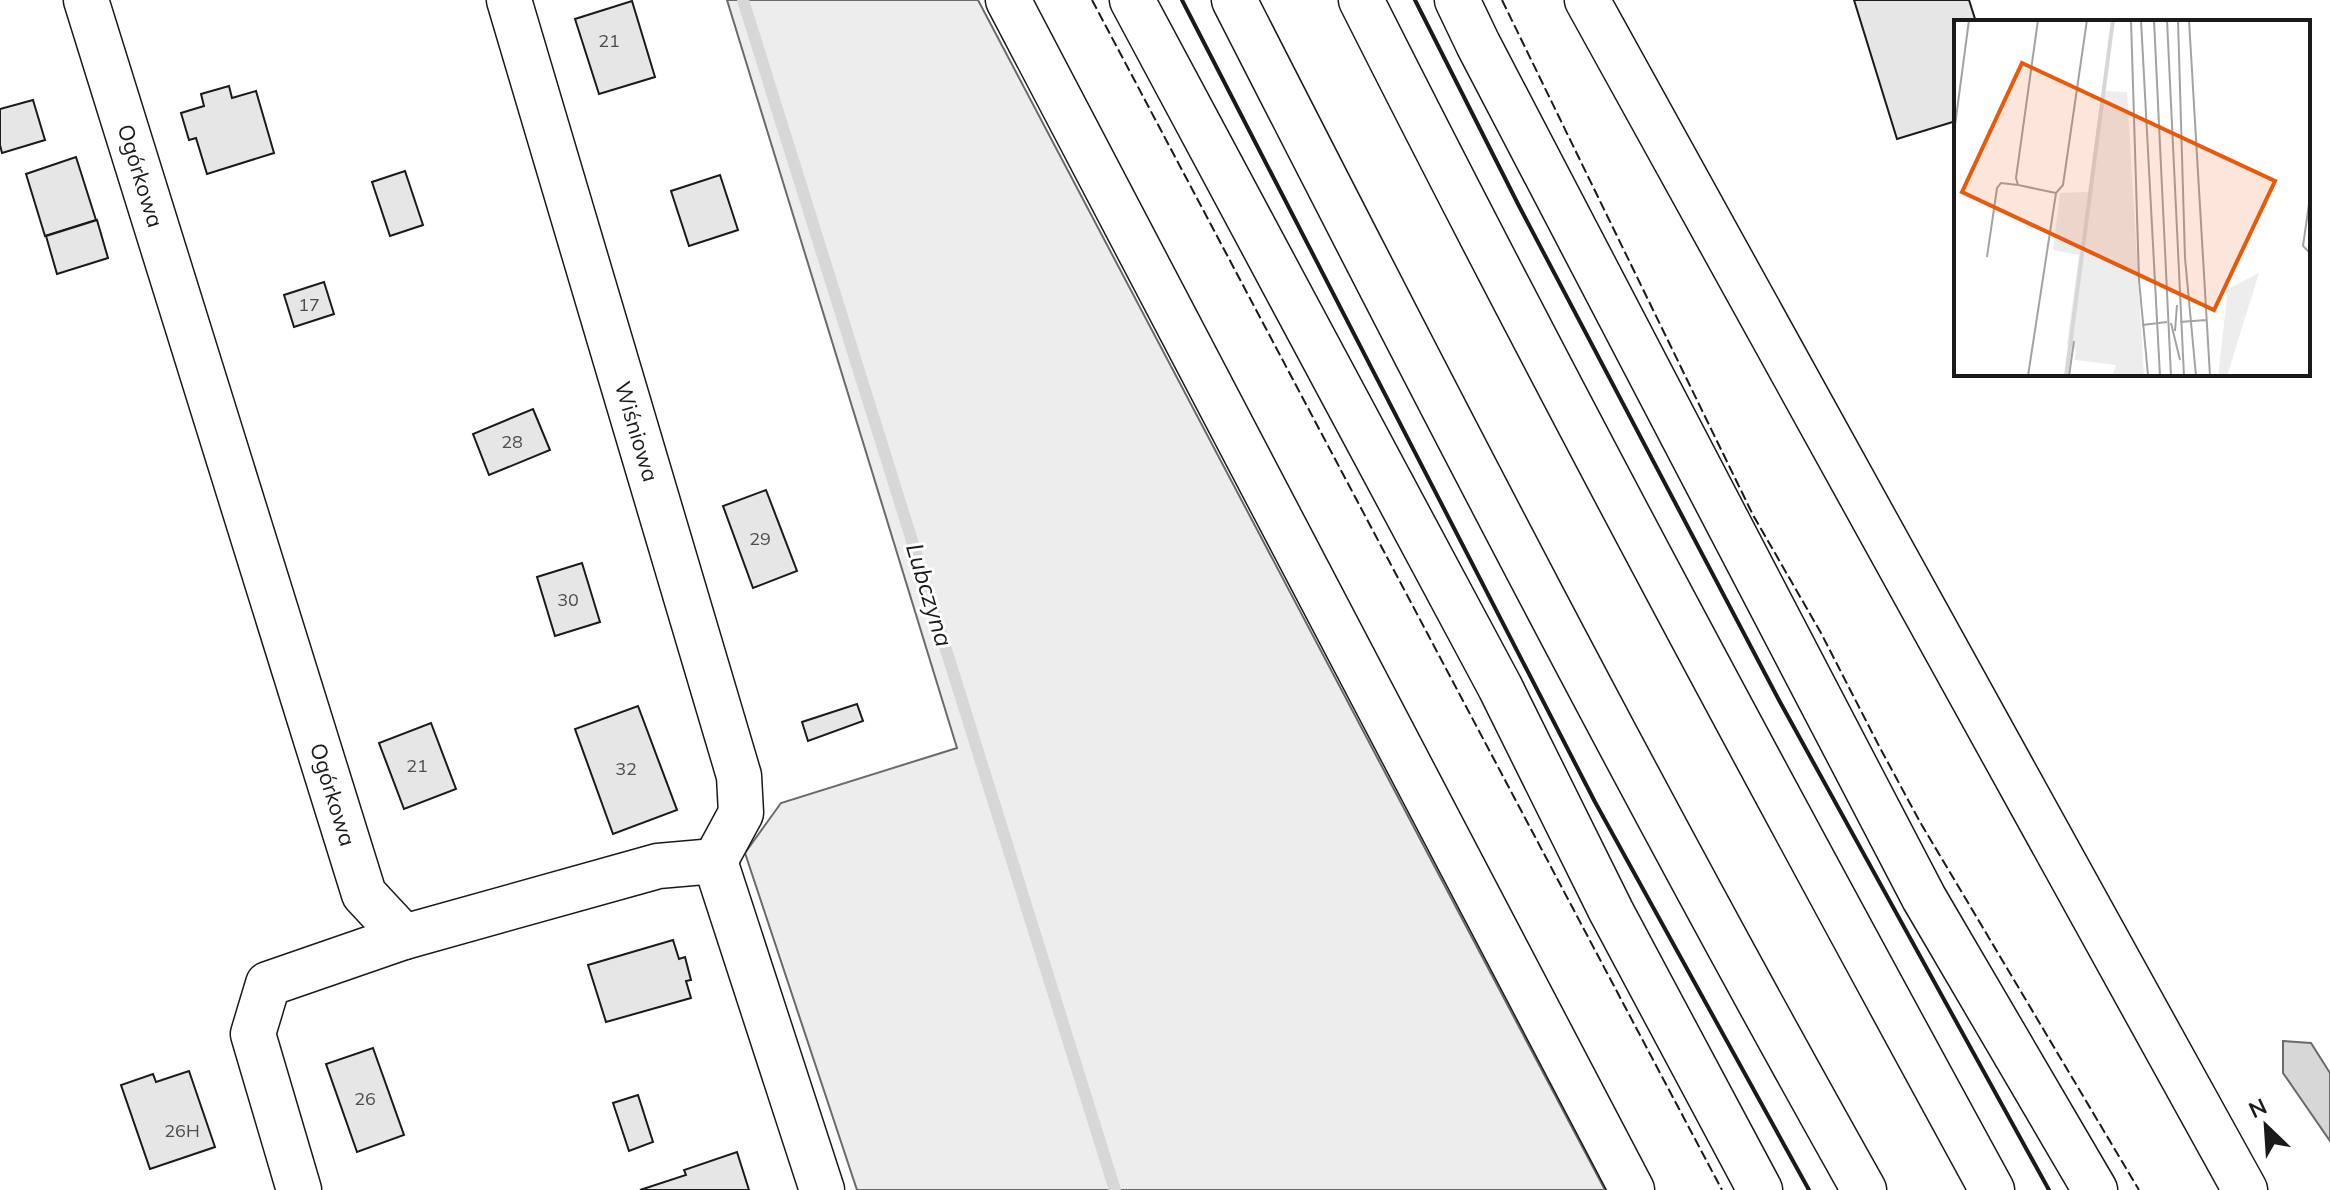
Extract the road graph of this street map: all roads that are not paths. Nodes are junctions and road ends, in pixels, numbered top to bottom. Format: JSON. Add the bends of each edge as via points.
{"nodes":[{"id":1,"x":86,"y":0,"type":"edge"},
{"id":2,"x":509,"y":0,"type":"edge"},
{"id":3,"x":1008,"y":0,"type":"edge"},
{"id":4,"x":1132,"y":0,"type":"edge"},
{"id":5,"x":1234,"y":0,"type":"edge"},
{"id":6,"x":1361,"y":0,"type":"edge"},
{"id":7,"x":1457,"y":0,"type":"edge"},
{"id":8,"x":1587,"y":0,"type":"edge"},
{"id":9,"x":715,"y":861,"type":"junction"},
{"id":10,"x":404,"y":937,"type":"junction"},
{"id":11,"x":299,"y":1190,"type":"edge"},
{"id":12,"x":822,"y":1190,"type":"edge"},
{"id":13,"x":1632,"y":1190,"type":"edge"},
{"id":14,"x":1760,"y":1190,"type":"edge"},
{"id":15,"x":1864,"y":1190,"type":"edge"},
{"id":16,"x":1992,"y":1190,"type":"edge"},
{"id":17,"x":2095,"y":1190,"type":"edge"},
{"id":18,"x":2245,"y":1190,"type":"edge"}],
"edges":[{"from":1,"to":10,"type":"main road","name":"Ogórkowa","via":[[364,894]]},
{"from":2,"to":9,"type":"main road","name":"Wiśniowa","via":[[739,776],[741,813]]},
{"from":3,"to":13,"type":"main road"},
{"from":4,"to":14,"type":"main road","via":[[1500,687],[1611,911]]},
{"from":5,"to":15,"type":"main road","via":[[1639,778]]},
{"from":6,"to":16,"type":"main road","via":[[1738,725]]},
{"from":7,"to":17,"type":"main road","via":[[1924,898]]},
{"from":8,"to":18,"type":"main road"},
{"from":9,"to":10,"type":"main road","via":[[658,866]]},
{"from":9,"to":12,"type":"main road"},
{"from":10,"to":11,"type":"main road","via":[[268,984],[253,1034]]}]}
